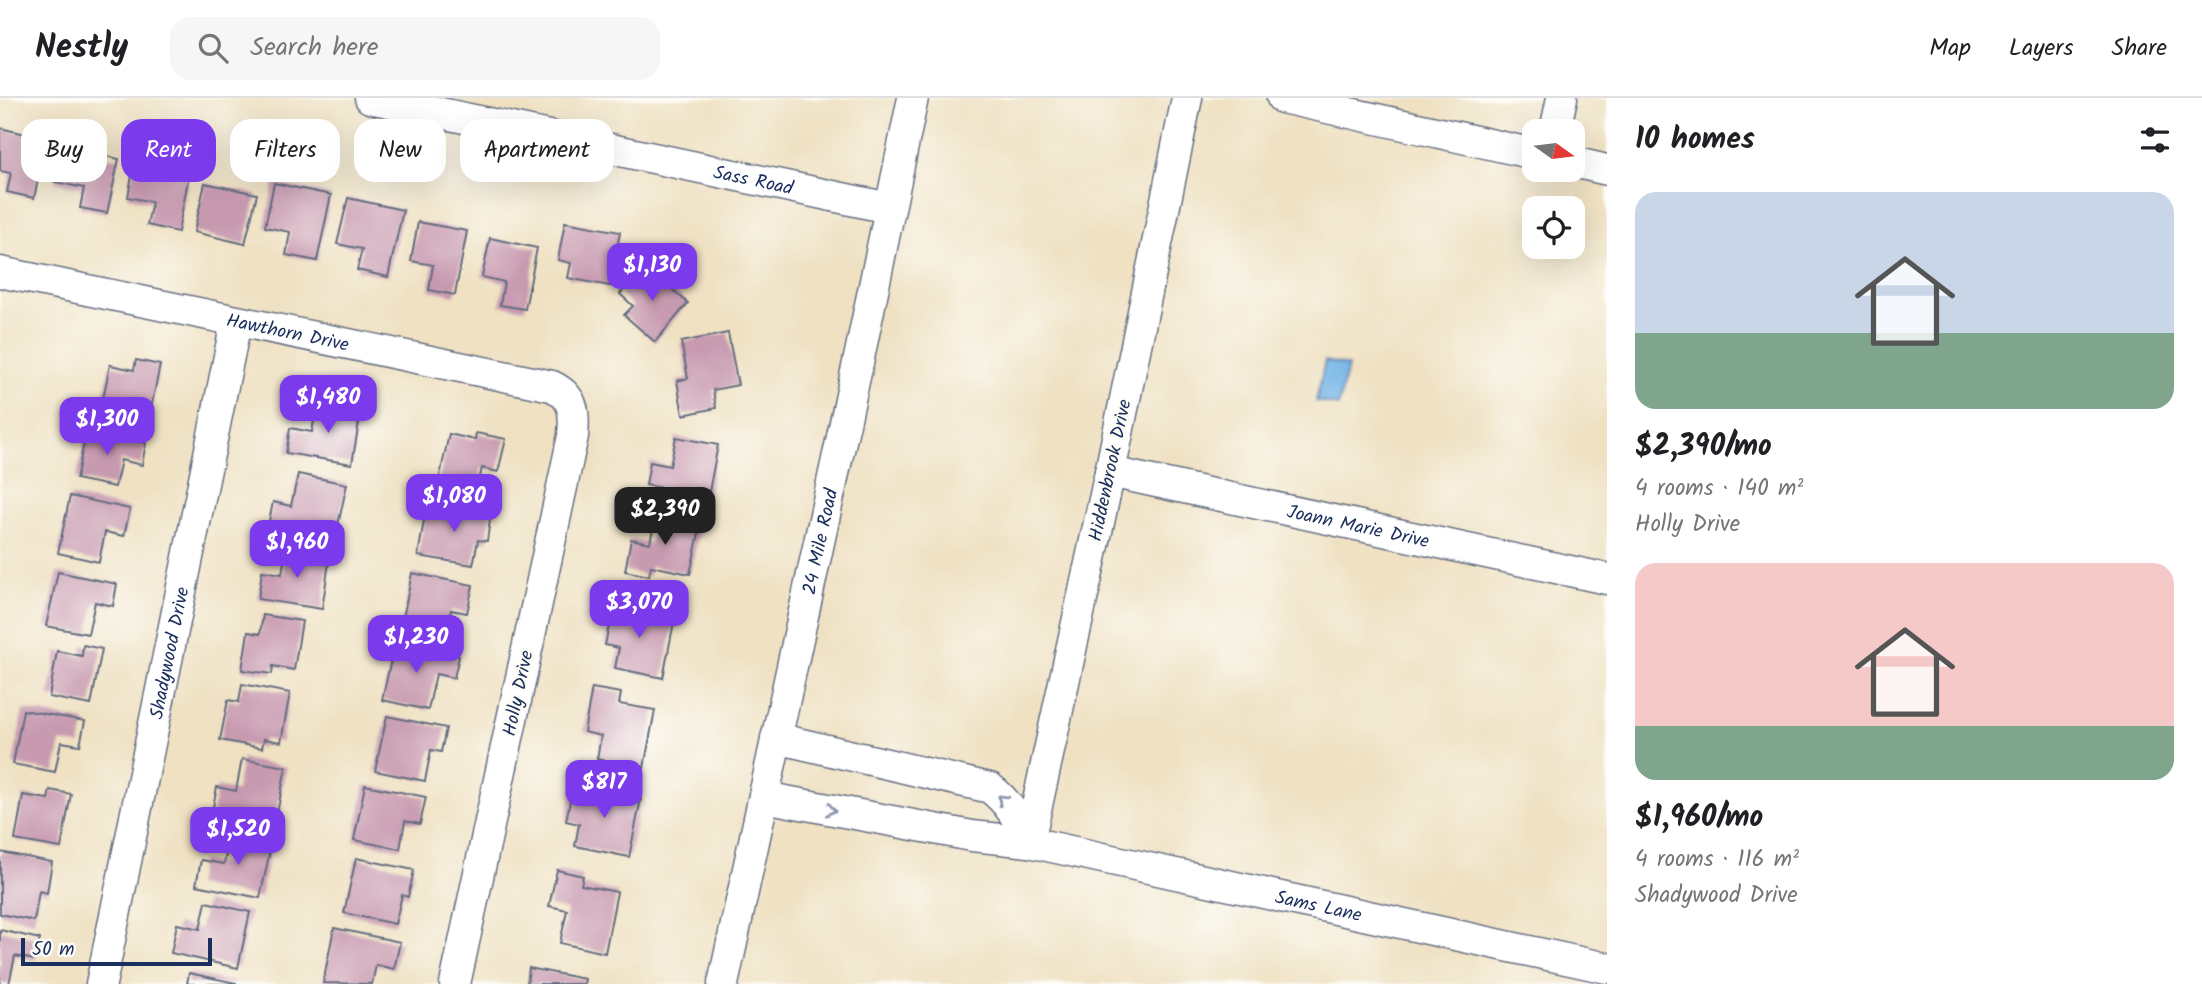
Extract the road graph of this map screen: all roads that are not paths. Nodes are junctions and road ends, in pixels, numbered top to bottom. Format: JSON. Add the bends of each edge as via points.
{"nodes":[{"id":1,"x":370,"y":98,"type":"edge"},
{"id":2,"x":913,"y":98,"type":"edge"},
{"id":3,"x":1187,"y":98,"type":"edge"},
{"id":4,"x":1282,"y":98,"type":"edge"},
{"id":5,"x":1562,"y":98,"type":"edge"},
{"id":6,"x":1558,"y":119,"type":"edge"},
{"id":7,"x":1522,"y":151,"type":"edge"},
{"id":8,"x":1586,"y":165,"type":"edge"},
{"id":9,"x":1607,"y":170,"type":"edge"},
{"id":10,"x":889,"y":208,"type":"junction"},
{"id":11,"x":0,"y":272,"type":"edge"},
{"id":12,"x":236,"y":322,"type":"junction"},
{"id":13,"x":572,"y":402,"type":"joint"},
{"id":14,"x":1110,"y":472,"type":"junction"},
{"id":15,"x":1607,"y":579,"type":"edge"},
{"id":16,"x":776,"y":738,"type":"junction"},
{"id":17,"x":764,"y":797,"type":"junction"},
{"id":18,"x":1029,"y":842,"type":"junction"},
{"id":19,"x":1607,"y":968,"type":"edge"},
{"id":20,"x":101,"y":984,"type":"edge"},
{"id":21,"x":455,"y":984,"type":"edge"},
{"id":22,"x":723,"y":984,"type":"edge"}],
"edges":[{"from":1,"to":10,"type":"street","name":"Sass Road"},
{"from":2,"to":10,"type":"street","name":"24 Mile Road"},
{"from":3,"to":14,"type":"street","name":"Hiddenbrook Drive"},
{"from":4,"to":7,"type":"street"},
{"from":5,"to":6,"type":"street"},
{"from":8,"to":9,"type":"street"},
{"from":10,"to":16,"type":"street","name":"24 Mile Road"},
{"from":11,"to":12,"type":"street","name":"Hawthorn Drive"},
{"from":12,"to":13,"type":"street","name":"Hawthorn Drive","via":[[552,386]]},
{"from":12,"to":20,"type":"street","name":"Shadywood Drive"},
{"from":13,"to":21,"type":"street","name":"Holly Drive","via":[[573,436]]},
{"from":14,"to":15,"type":"street","name":"Joann Marie Drive"},
{"from":14,"to":18,"type":"street","name":"Hiddenbrook Drive"},
{"from":16,"to":17,"type":"street","name":"24 Mile Road"},
{"from":18,"to":16,"type":"street","one_way":true,"via":[[1016,815],[990,788]]},
{"from":17,"to":18,"type":"street","name":"Sams Lane","one_way":true,"via":[[972,836]]},
{"from":17,"to":22,"type":"street","name":"24 Mile Road"},
{"from":18,"to":19,"type":"street","name":"Sams Lane"}]}
